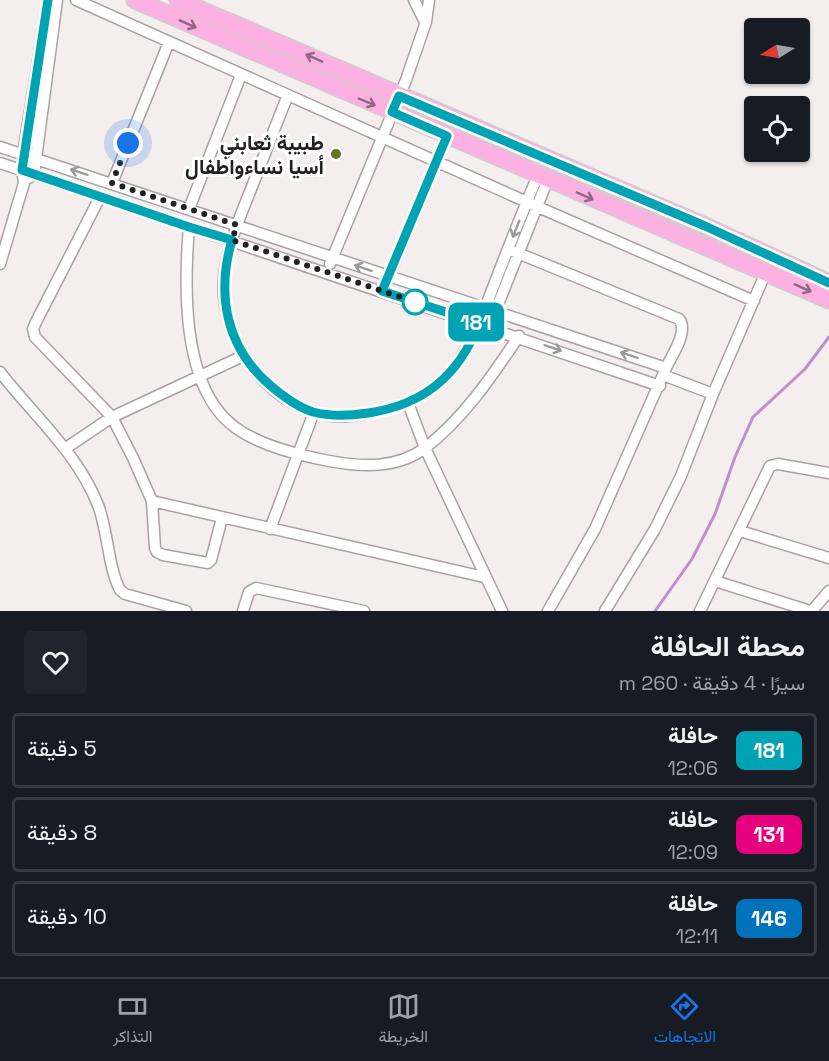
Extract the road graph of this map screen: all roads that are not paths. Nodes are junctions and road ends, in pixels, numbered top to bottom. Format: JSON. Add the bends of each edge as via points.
{"nodes":[{"id":1,"x":48,"y":0,"type":"edge"},
{"id":2,"x":57,"y":0,"type":"edge"},
{"id":3,"x":76,"y":0,"type":"edge"},
{"id":4,"x":135,"y":0,"type":"edge"},
{"id":5,"x":178,"y":0,"type":"edge"},
{"id":6,"x":414,"y":0,"type":"edge"},
{"id":7,"x":429,"y":0,"type":"edge"},
{"id":8,"x":426,"y":22,"type":"junction"},
{"id":9,"x":169,"y":42,"type":"junction"},
{"id":10,"x":241,"y":75,"type":"junction"},
{"id":11,"x":288,"y":95,"type":"junction"},
{"id":12,"x":399,"y":96,"type":"junction"},
{"id":13,"x":392,"y":112,"type":"junction"},
{"id":14,"x":381,"y":136,"type":"junction"},
{"id":15,"x":447,"y":136,"type":"junction"},
{"id":16,"x":0,"y":147,"type":"edge"},
{"id":17,"x":24,"y":154,"type":"junction"},
{"id":18,"x":36,"y":158,"type":"junction"},
{"id":19,"x":437,"y":161,"type":"junction"},
{"id":20,"x":0,"y":163,"type":"edge"},
{"id":21,"x":22,"y":170,"type":"junction"},
{"id":22,"x":34,"y":174,"type":"junction"},
{"id":23,"x":543,"y":177,"type":"junction"},
{"id":24,"x":24,"y":183,"type":"junction"},
{"id":25,"x":112,"y":183,"type":"junction"},
{"id":26,"x":100,"y":196,"type":"junction"},
{"id":27,"x":527,"y":201,"type":"junction"},
{"id":28,"x":538,"y":207,"type":"junction"},
{"id":29,"x":189,"y":209,"type":"junction"},
{"id":30,"x":237,"y":225,"type":"junction"},
{"id":31,"x":189,"y":227,"type":"junction"},
{"id":32,"x":232,"y":240,"type":"junction"},
{"id":33,"x":508,"y":249,"type":"junction"},
{"id":34,"x":520,"y":253,"type":"junction"},
{"id":35,"x":333,"y":258,"type":"junction"},
{"id":36,"x":0,"y":264,"type":"edge"},
{"id":37,"x":327,"y":272,"type":"junction"},
{"id":38,"x":766,"y":272,"type":"junction"},
{"id":39,"x":389,"y":277,"type":"junction"},
{"id":40,"x":829,"y":284,"type":"edge"},
{"id":41,"x":382,"y":291,"type":"junction"},
{"id":42,"x":829,"y":300,"type":"edge"},
{"id":43,"x":754,"y":301,"type":"junction"},
{"id":44,"x":490,"y":310,"type":"junction"},
{"id":45,"x":479,"y":323,"type":"junction"},
{"id":46,"x":519,"y":336,"type":"junction"},
{"id":47,"x":243,"y":356,"type":"junction"},
{"id":48,"x":0,"y":372,"type":"edge"},
{"id":49,"x":199,"y":376,"type":"junction"},
{"id":50,"x":663,"y":376,"type":"junction"},
{"id":51,"x":713,"y":394,"type":"junction"},
{"id":52,"x":408,"y":403,"type":"junction"},
{"id":53,"x":314,"y":412,"type":"junction"},
{"id":54,"x":112,"y":417,"type":"junction"},
{"id":55,"x":66,"y":448,"type":"junction"},
{"id":56,"x":425,"y":448,"type":"junction"},
{"id":57,"x":299,"y":453,"type":"junction"},
{"id":58,"x":829,"y":473,"type":"edge"},
{"id":59,"x":152,"y":501,"type":"junction"},
{"id":60,"x":222,"y":518,"type":"junction"},
{"id":61,"x":270,"y":529,"type":"junction"},
{"id":62,"x":740,"y":531,"type":"junction"},
{"id":63,"x":829,"y":558,"type":"edge"},
{"id":64,"x":484,"y":577,"type":"junction"},
{"id":65,"x":715,"y":581,"type":"junction"},
{"id":66,"x":829,"y":591,"type":"edge"},
{"id":67,"x":186,"y":611,"type":"edge"},
{"id":68,"x":243,"y":611,"type":"edge"},
{"id":69,"x":364,"y":611,"type":"edge"},
{"id":70,"x":502,"y":611,"type":"edge"},
{"id":71,"x":548,"y":611,"type":"edge"},
{"id":72,"x":605,"y":611,"type":"edge"},
{"id":73,"x":700,"y":611,"type":"edge"},
{"id":74,"x":811,"y":611,"type":"edge"}],
"edges":[{"from":1,"to":17,"type":"street"},
{"from":2,"to":18,"type":"street"},
{"from":3,"to":9,"type":"street"},
{"from":4,"to":13,"type":"highway","one_way":true},
{"from":12,"to":5,"type":"highway","one_way":true},
{"from":6,"to":8,"type":"street"},
{"from":7,"to":8,"type":"street"},
{"from":8,"to":12,"type":"street"},
{"from":9,"to":10,"type":"street"},
{"from":9,"to":25,"type":"street"},
{"from":10,"to":11,"type":"street"},
{"from":10,"to":29,"type":"street"},
{"from":11,"to":14,"type":"street"},
{"from":11,"to":30,"type":"street"},
{"from":12,"to":13,"type":"street"},
{"from":12,"to":40,"type":"highway","via":[[705,226]]},
{"from":13,"to":14,"type":"street"},
{"from":13,"to":15,"type":"highway"},
{"from":14,"to":19,"type":"street"},
{"from":14,"to":35,"type":"street"},
{"from":15,"to":19,"type":"street"},
{"from":15,"to":23,"type":"highway"},
{"from":16,"to":17,"type":"street"},
{"from":17,"to":18,"type":"street"},
{"from":17,"to":21,"type":"street"},
{"from":18,"to":22,"type":"street"},
{"from":25,"to":18,"type":"street","one_way":true},
{"from":19,"to":27,"type":"street"},
{"from":19,"to":39,"type":"street"},
{"from":20,"to":21,"type":"street"},
{"from":21,"to":22,"type":"street"},
{"from":21,"to":24,"type":"street"},
{"from":22,"to":24,"type":"street"},
{"from":22,"to":26,"type":"street"},
{"from":23,"to":27,"type":"street"},
{"from":23,"to":28,"type":"street"},
{"from":23,"to":38,"type":"highway","one_way":true},
{"from":24,"to":36,"type":"street"},
{"from":25,"to":29,"type":"street"},
{"from":26,"to":31,"type":"street"},
{"from":26,"to":54,"type":"street","via":[[33,332]]},
{"from":27,"to":28,"type":"street"},
{"from":27,"to":33,"type":"street","one_way":true},
{"from":28,"to":34,"type":"street"},
{"from":28,"to":43,"type":"street"},
{"from":29,"to":30,"type":"street"},
{"from":30,"to":32,"type":"street"},
{"from":30,"to":35,"type":"street"},
{"from":31,"to":32,"type":"street"},
{"from":31,"to":49,"type":"street","via":[[186,303]]},
{"from":32,"to":37,"type":"street"},
{"from":32,"to":47,"type":"street","via":[[224,279],[225,299]]},
{"from":33,"to":34,"type":"street"},
{"from":33,"to":44,"type":"street"},
{"from":34,"to":44,"type":"street"},
{"from":34,"to":50,"type":"street","via":[[680,319],[683,330]]},
{"from":35,"to":37,"type":"street"},
{"from":39,"to":35,"type":"street","one_way":true},
{"from":37,"to":41,"type":"street"},
{"from":38,"to":42,"type":"highway","one_way":true},
{"from":38,"to":43,"type":"street"},
{"from":39,"to":41,"type":"street"},
{"from":39,"to":44,"type":"street"},
{"from":41,"to":45,"type":"street"},
{"from":43,"to":51,"type":"street"},
{"from":44,"to":45,"type":"street"},
{"from":50,"to":44,"type":"street","one_way":true},
{"from":45,"to":46,"type":"street"},
{"from":45,"to":52,"type":"street","via":[[451,371],[432,389]]},
{"from":46,"to":50,"type":"street","one_way":true},
{"from":46,"to":56,"type":"street","via":[[478,394]]},
{"from":47,"to":49,"type":"street"},
{"from":47,"to":53,"type":"street","via":[[282,395]]},
{"from":48,"to":55,"type":"street"},
{"from":49,"to":54,"type":"street"},
{"from":49,"to":57,"type":"street","via":[[223,416],[235,427],[263,442]]},
{"from":50,"to":51,"type":"street"},
{"from":50,"to":71,"type":"street","via":[[595,529]]},
{"from":51,"to":72,"type":"street","via":[[655,529]]},
{"from":52,"to":53,"type":"street","via":[[352,416]]},
{"from":52,"to":56,"type":"street"},
{"from":53,"to":57,"type":"street"},
{"from":54,"to":55,"type":"street"},
{"from":54,"to":59,"type":"street"},
{"from":55,"to":67,"type":"street","via":[[98,505],[120,590]]},
{"from":56,"to":57,"type":"street","via":[[393,463],[371,465],[348,465]]},
{"from":56,"to":64,"type":"street"},
{"from":57,"to":61,"type":"street"},
{"from":58,"to":62,"type":"street","via":[[770,466]]},
{"from":59,"to":60,"type":"street"},
{"from":59,"to":60,"type":"street","via":[[155,548],[163,555],[208,563]]},
{"from":60,"to":61,"type":"street"},
{"from":61,"to":64,"type":"street"},
{"from":62,"to":63,"type":"street"},
{"from":62,"to":65,"type":"street"},
{"from":64,"to":70,"type":"street"},
{"from":65,"to":73,"type":"street"},
{"from":65,"to":74,"type":"street"},
{"from":66,"to":74,"type":"street"},
{"from":68,"to":69,"type":"street","via":[[249,592],[256,588]]}]}
